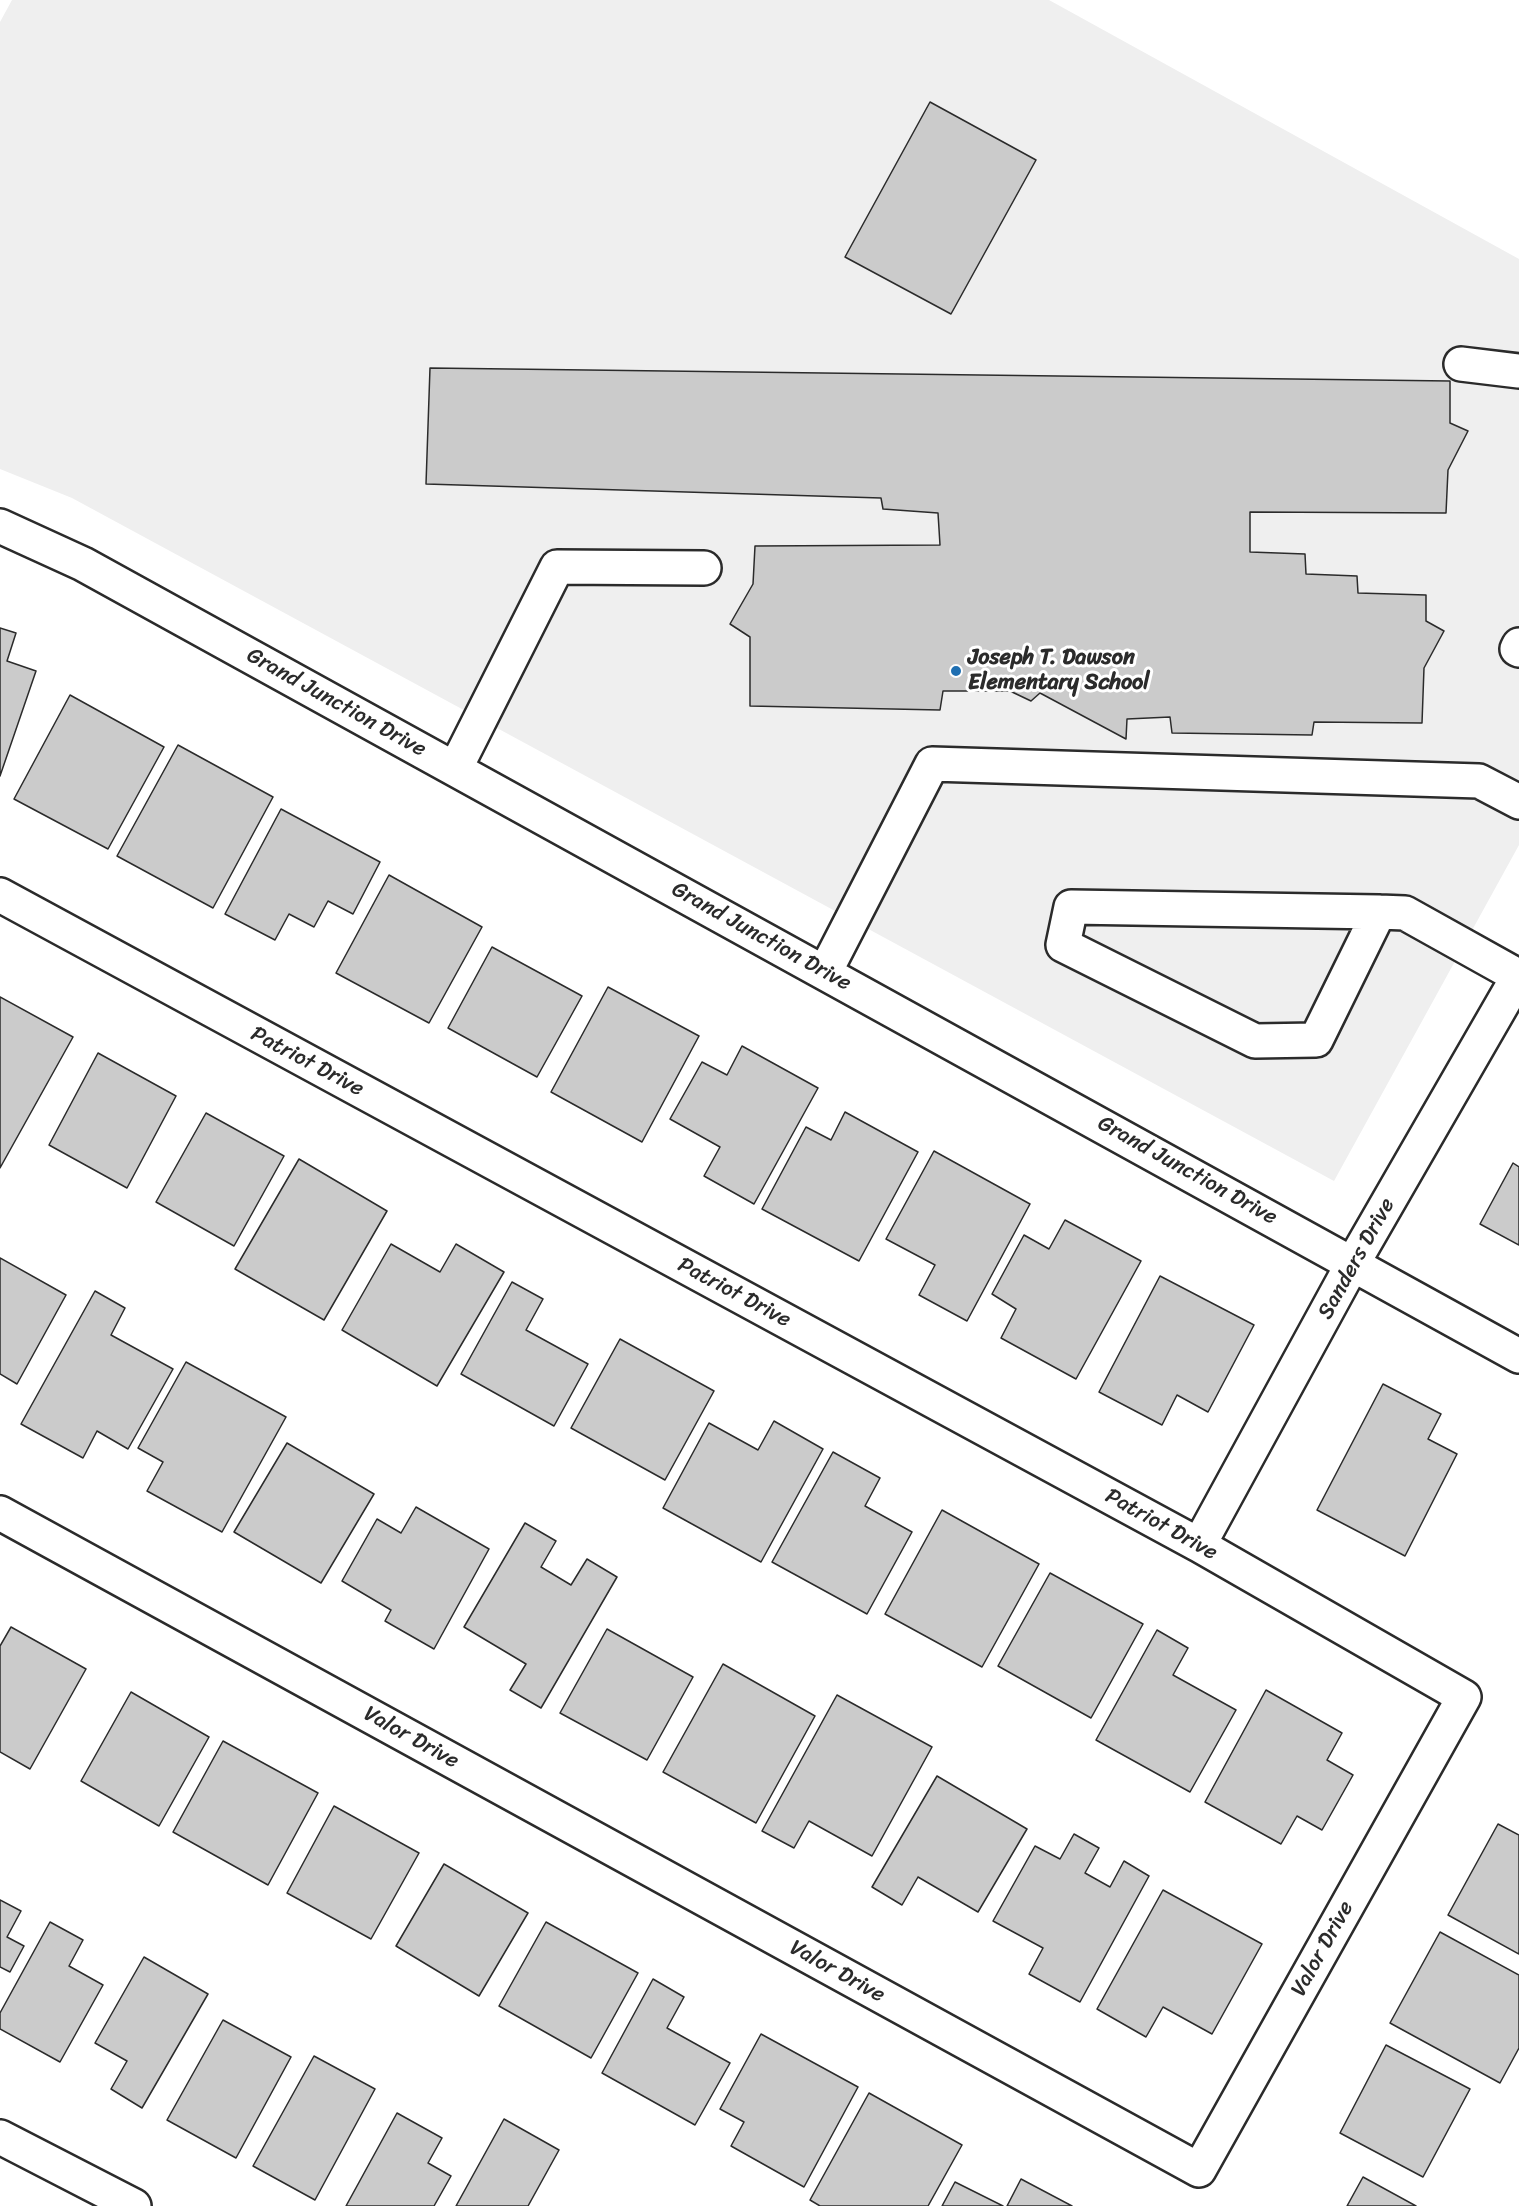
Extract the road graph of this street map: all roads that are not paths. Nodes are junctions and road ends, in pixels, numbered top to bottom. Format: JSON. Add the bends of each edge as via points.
{"nodes":[{"id":1,"x":1461,"y":364,"type":"dead end"},
{"id":2,"x":1519,"y":371,"type":"edge"},
{"id":3,"x":0,"y":526,"type":"edge"},
{"id":4,"x":704,"y":568,"type":"dead end"},
{"id":5,"x":455,"y":769,"type":"junction"},
{"id":6,"x":1519,"y":802,"type":"edge"},
{"id":7,"x":0,"y":896,"type":"edge"},
{"id":8,"x":1379,"y":912,"type":"junction"},
{"id":9,"x":825,"y":972,"type":"junction"},
{"id":10,"x":1519,"y":976,"type":"edge"},
{"id":11,"x":1353,"y":1263,"type":"junction"},
{"id":12,"x":1519,"y":1356,"type":"edge"},
{"id":13,"x":0,"y":1513,"type":"edge"},
{"id":14,"x":1199,"y":1545,"type":"junction"},
{"id":15,"x":1464,"y":1697,"type":"joint"},
{"id":16,"x":0,"y":2137,"type":"edge"},
{"id":17,"x":134,"y":2206,"type":"edge"}],
"edges":[{"from":1,"to":2,"type":"street"},
{"from":3,"to":5,"type":"street","name":"Grand Junction Drive","via":[[83,564]]},
{"from":4,"to":5,"type":"street","via":[[556,567]]},
{"from":5,"to":9,"type":"street","name":"Grand Junction Drive"},
{"from":6,"to":9,"type":"street","via":[[1479,781],[932,764]]},
{"from":7,"to":14,"type":"street","name":"Patriot Drive"},
{"from":8,"to":8,"type":"street","via":[[1071,907],[1063,945],[1255,1041],[1316,1040]]},
{"from":8,"to":10,"type":"street","via":[[1405,913]]},
{"from":9,"to":11,"type":"street","name":"Grand Junction Drive"},
{"from":10,"to":11,"type":"street","name":"Sanders Drive"},
{"from":11,"to":12,"type":"street","name":"Grand Junction Drive"},
{"from":11,"to":14,"type":"street","name":"Sanders Drive"},
{"from":13,"to":15,"type":"street","name":"Valor Drive","via":[[1199,2170]]},
{"from":14,"to":15,"type":"street","name":"Patriot Drive"},
{"from":16,"to":17,"type":"street"}]}
